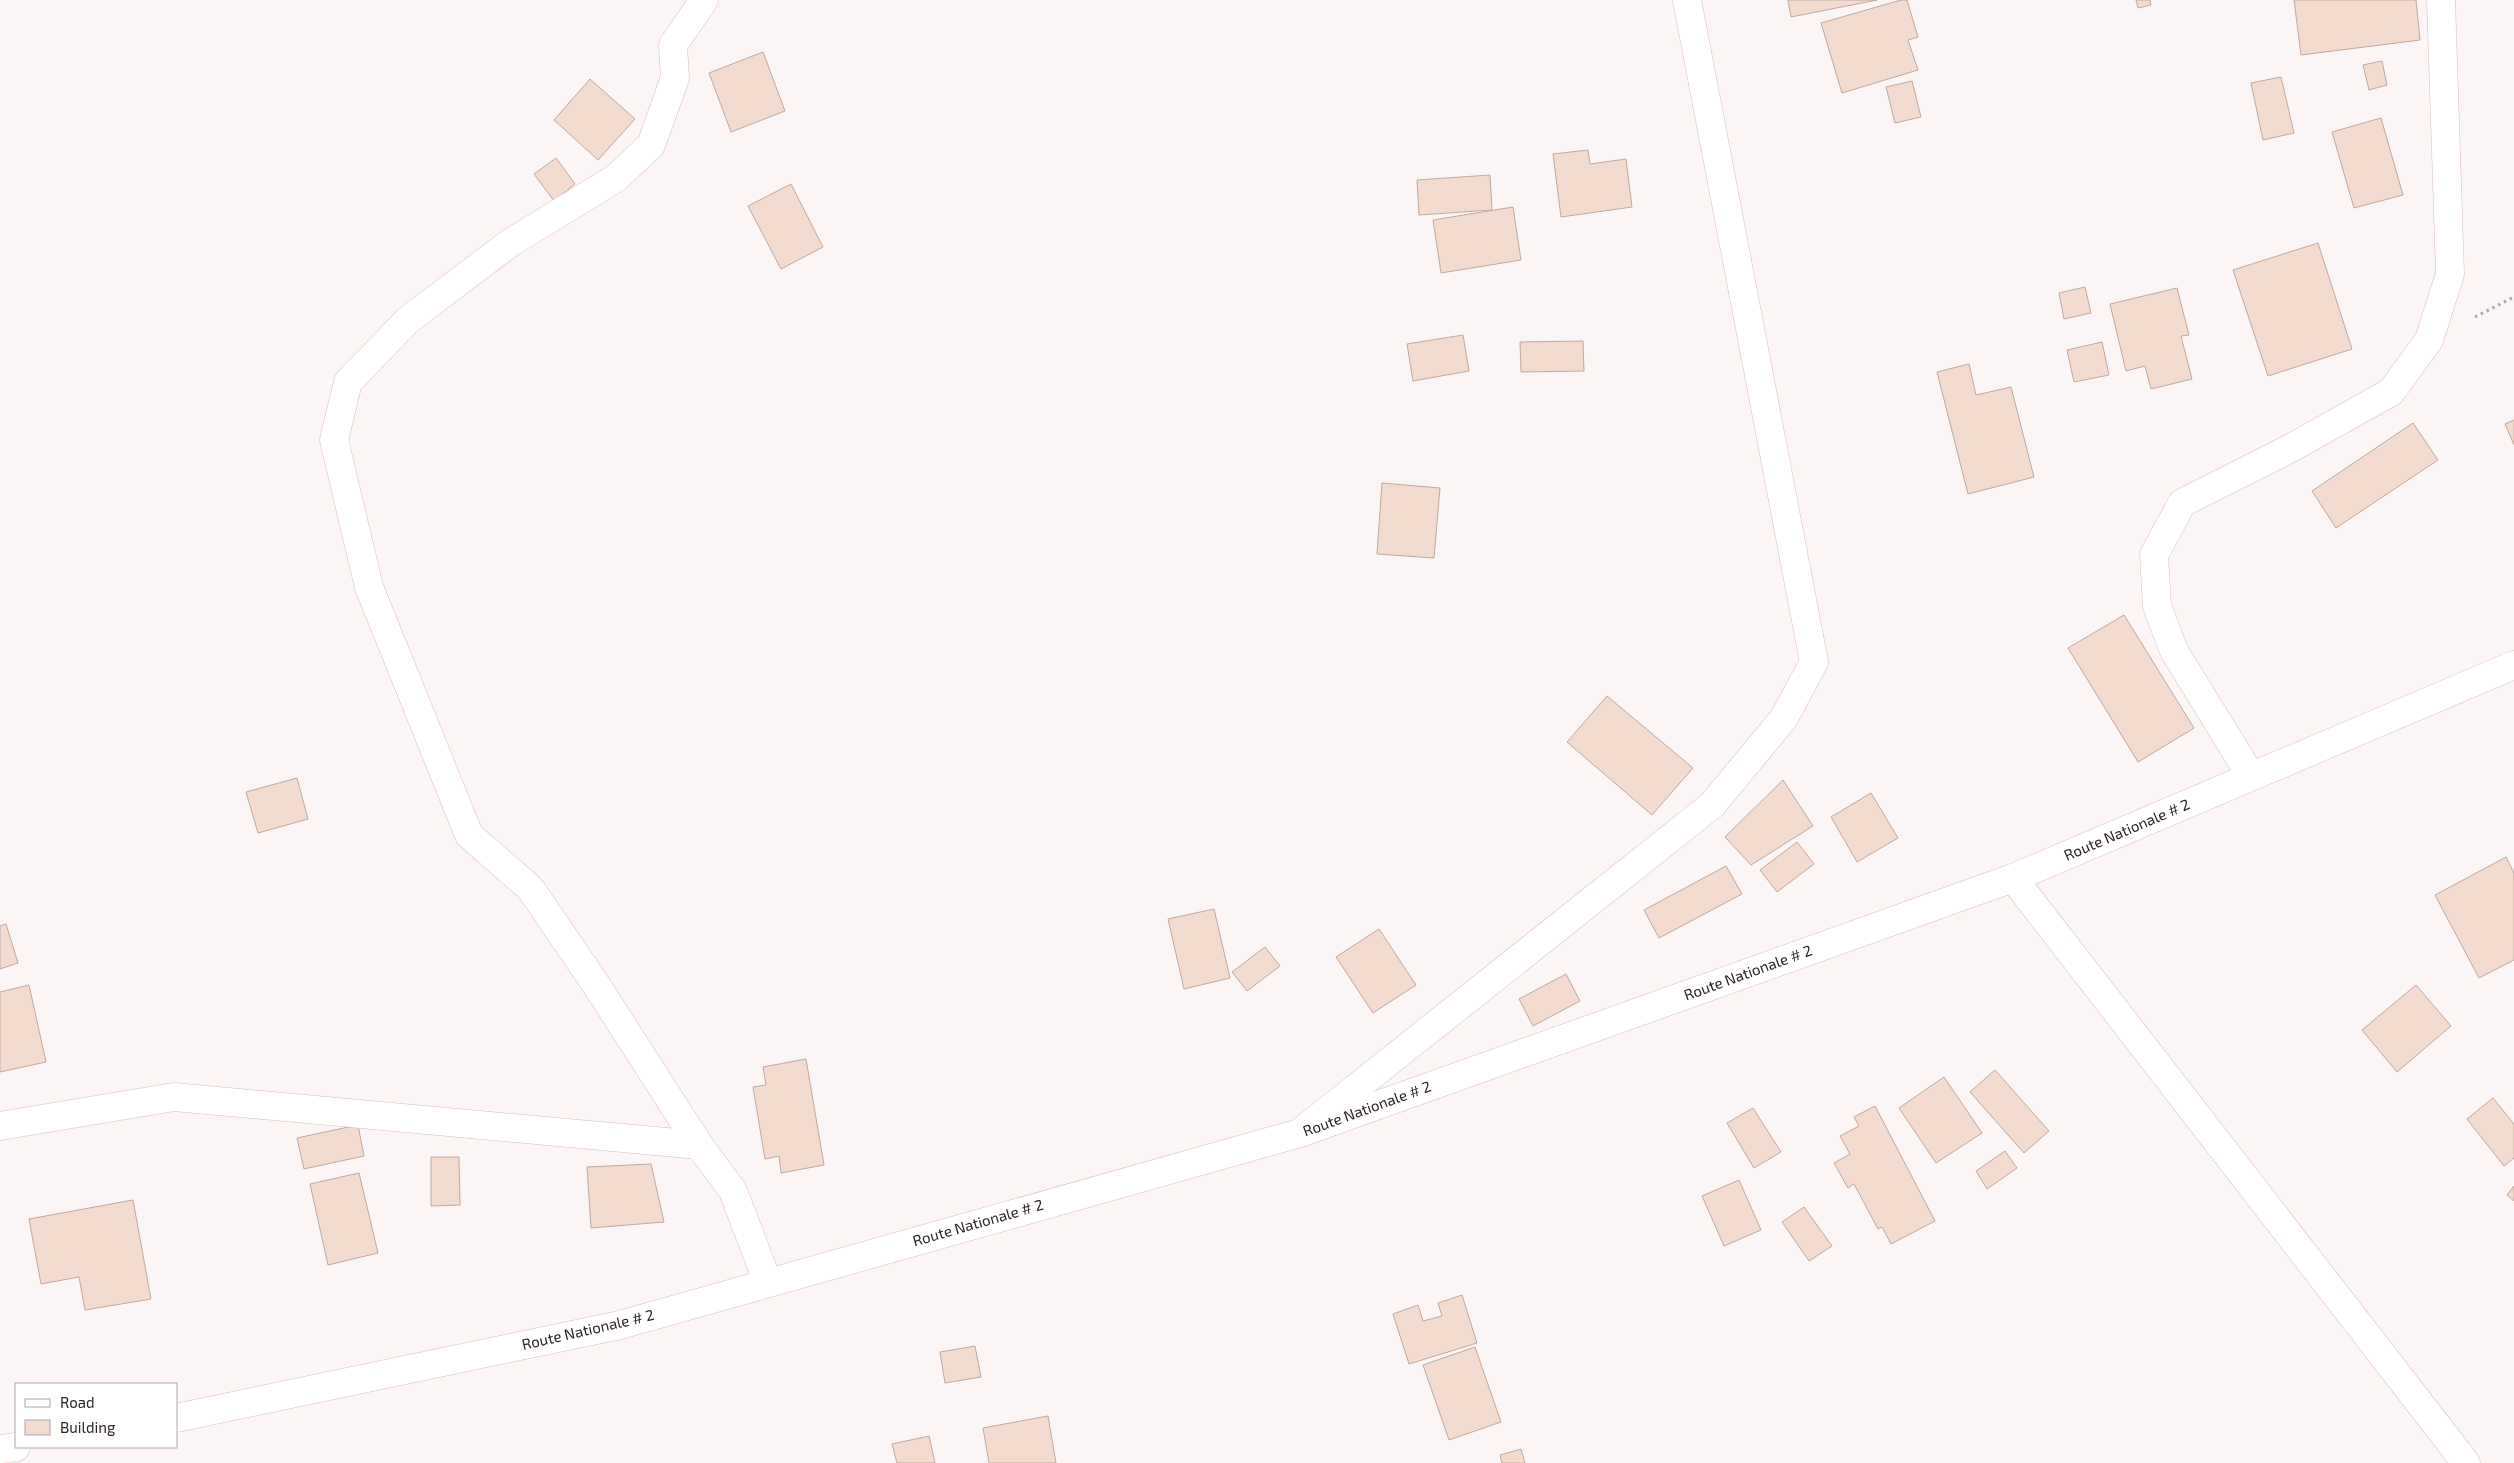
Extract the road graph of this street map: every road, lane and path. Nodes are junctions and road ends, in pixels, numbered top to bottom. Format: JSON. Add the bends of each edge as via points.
{"nodes":[{"id":1,"x":704,"y":0,"type":"edge"},
{"id":2,"x":1687,"y":0,"type":"edge"},
{"id":3,"x":2441,"y":0,"type":"edge"},
{"id":4,"x":2514,"y":665,"type":"edge"},
{"id":5,"x":2251,"y":776,"type":"junction"},
{"id":6,"x":2013,"y":878,"type":"junction"},
{"id":7,"x":0,"y":1126,"type":"edge"},
{"id":8,"x":1300,"y":1133,"type":"junction"},
{"id":9,"x":699,"y":1145,"type":"junction"},
{"id":10,"x":768,"y":1283,"type":"junction"},
{"id":11,"x":178,"y":1418,"type":"edge"},
{"id":12,"x":15,"y":1447,"type":"edge"},
{"id":13,"x":0,"y":1449,"type":"edge"},
{"id":14,"x":2466,"y":1463,"type":"edge"}],
"edges":[{"from":1,"to":9,"type":"street","via":[[673,45],[674,78],[652,145],[616,178],[510,243],[408,320],[348,382],[334,440],[369,587],[469,835],[530,888]]},
{"from":2,"to":8,"type":"street","via":[[1814,662],[1784,718],[1712,805]]},
{"from":3,"to":5,"type":"street","via":[[2450,274],[2430,340],[2391,392],[2291,448],[2182,503],[2154,555],[2157,606],[2174,651]]},
{"from":4,"to":5,"type":"street","name":"Route Nationale # 2"},
{"from":5,"to":6,"type":"street","name":"Route Nationale # 2"},
{"from":6,"to":8,"type":"street","name":"Route Nationale # 2"},
{"from":6,"to":14,"type":"street"},
{"from":7,"to":9,"type":"street","via":[[174,1097]]},
{"from":8,"to":10,"type":"street","name":"Route Nationale # 2"},
{"from":9,"to":10,"type":"street","via":[[733,1191]]},
{"from":10,"to":11,"type":"street","name":"Route Nationale # 2","via":[[620,1325]]},
{"from":12,"to":13,"type":"street"}]}
